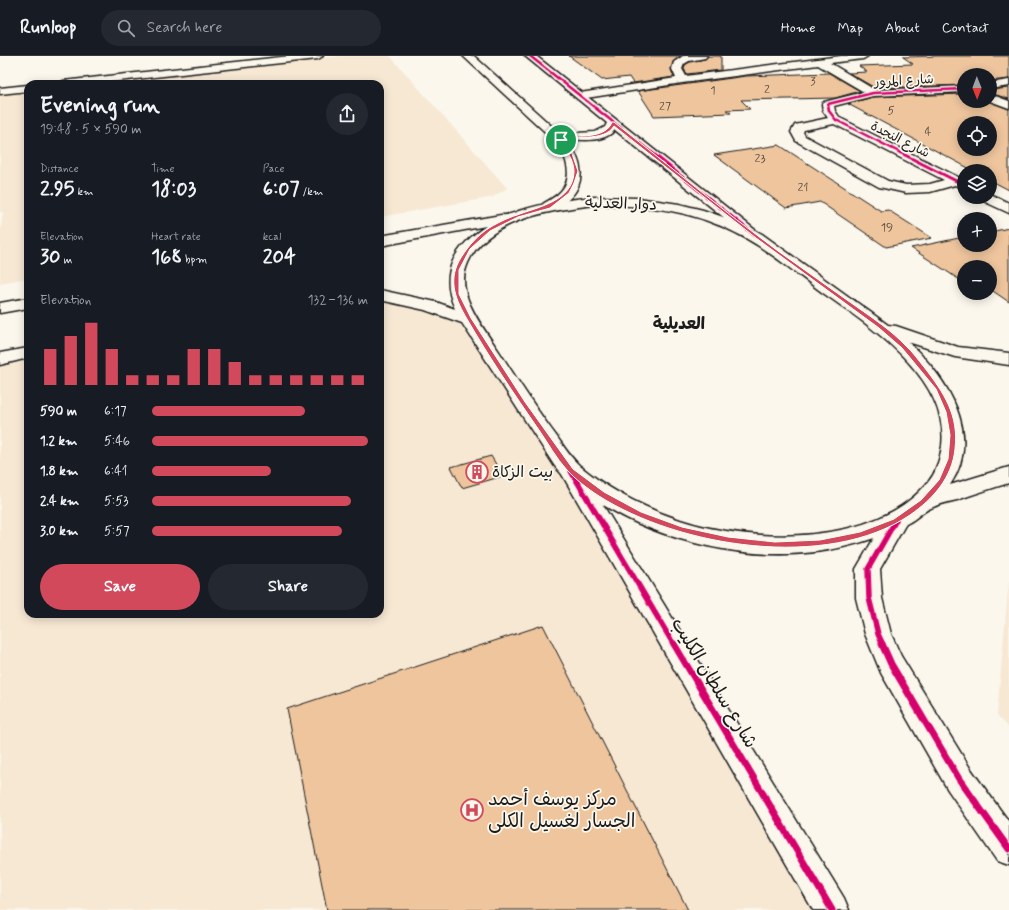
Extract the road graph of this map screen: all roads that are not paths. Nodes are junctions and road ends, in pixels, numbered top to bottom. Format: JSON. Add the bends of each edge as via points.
{"nodes":[{"id":1,"x":318,"y":56,"type":"edge"},
{"id":2,"x":468,"y":56,"type":"edge"},
{"id":3,"x":530,"y":56,"type":"edge"},
{"id":4,"x":702,"y":56,"type":"edge"},
{"id":5,"x":862,"y":56,"type":"edge"},
{"id":6,"x":820,"y":62,"type":"junction"},
{"id":7,"x":99,"y":80,"type":"edge"},
{"id":8,"x":682,"y":80,"type":"junction"},
{"id":9,"x":1009,"y":83,"type":"edge"},
{"id":10,"x":997,"y":85,"type":"edge"},
{"id":11,"x":24,"y":88,"type":"edge"},
{"id":12,"x":957,"y":89,"type":"edge"},
{"id":13,"x":0,"y":91,"type":"edge"},
{"id":14,"x":872,"y":93,"type":"junction"},
{"id":15,"x":580,"y":96,"type":"junction"},
{"id":16,"x":997,"y":100,"type":"edge"},
{"id":17,"x":1009,"y":105,"type":"edge"},
{"id":18,"x":832,"y":115,"type":"junction"},
{"id":19,"x":613,"y":123,"type":"junction"},
{"id":20,"x":552,"y":132,"type":"junction"},
{"id":21,"x":957,"y":181,"type":"edge"},
{"id":22,"x":957,"y":184,"type":"edge"},
{"id":23,"x":997,"y":203,"type":"edge"},
{"id":24,"x":548,"y":207,"type":"junction"},
{"id":25,"x":1009,"y":209,"type":"edge"},
{"id":26,"x":516,"y":216,"type":"junction"},
{"id":27,"x":757,"y":237,"type":"junction"},
{"id":28,"x":384,"y":240,"type":"edge"},
{"id":29,"x":384,"y":297,"type":"edge"},
{"id":30,"x":24,"y":304,"type":"edge"},
{"id":31,"x":0,"y":308,"type":"edge"},
{"id":32,"x":469,"y":319,"type":"junction"},
{"id":33,"x":881,"y":327,"type":"junction"},
{"id":34,"x":24,"y":354,"type":"edge"},
{"id":35,"x":0,"y":359,"type":"edge"},
{"id":36,"x":1009,"y":359,"type":"edge"},
{"id":37,"x":571,"y":471,"type":"junction"},
{"id":38,"x":1009,"y":475,"type":"edge"},
{"id":39,"x":923,"y":502,"type":"junction"},
{"id":40,"x":896,"y":520,"type":"junction"},
{"id":41,"x":1009,"y":849,"type":"edge"},
{"id":42,"x":832,"y":910,"type":"edge"}],
"edges":[{"from":1,"to":7,"type":"street"},
{"from":2,"to":20,"type":"street"},
{"from":3,"to":15,"type":"street"},
{"from":4,"to":8,"type":"street","via":[[679,62],[677,69]]},
{"from":5,"to":6,"type":"street"},
{"from":6,"to":8,"type":"street"},
{"from":6,"to":14,"type":"street","name":"شارع المرور"},
{"from":8,"to":15,"type":"street"},
{"from":9,"to":10,"type":"street"},
{"from":11,"to":13,"type":"street"},
{"from":12,"to":14,"type":"street","name":"شارع المرور"},
{"from":14,"to":18,"type":"street","name":"شارع المرور","via":[[828,104]]},
{"from":15,"to":19,"type":"street"},
{"from":16,"to":17,"type":"street"},
{"from":18,"to":21,"type":"street","name":"شارع النجدة"},
{"from":18,"to":22,"type":"street","name":"شارع النجدة","via":[[799,127],[797,132],[800,138],[884,184],[906,189]]},
{"from":19,"to":20,"type":"street","via":[[608,131],[592,136],[571,136]]},
{"from":19,"to":27,"type":"street"},
{"from":20,"to":24,"type":"street","via":[[568,148],[576,171],[566,193]]},
{"from":23,"to":25,"type":"street"},
{"from":24,"to":26,"type":"street","name":"دوار العدلية"},
{"from":24,"to":27,"type":"street","name":"دوار العدلية","via":[[595,201],[669,206],[716,218]]},
{"from":26,"to":28,"type":"street"},
{"from":26,"to":32,"type":"street","name":"دوار العدلية","via":[[489,230],[468,249],[457,270],[457,294]]},
{"from":27,"to":33,"type":"street","name":"دوار العدلية"},
{"from":29,"to":32,"type":"street","via":[[430,306]]},
{"from":30,"to":31,"type":"street"},
{"from":32,"to":37,"type":"street","name":"دوار العدلية","via":[[523,404]]},
{"from":33,"to":36,"type":"street","via":[[955,352]]},
{"from":33,"to":39,"type":"street","name":"دوار العدلية","via":[[904,347],[922,368],[938,389],[949,412],[954,435],[951,459],[941,482]]},
{"from":34,"to":35,"type":"street"},
{"from":37,"to":40,"type":"street","name":"دوار العدلية","via":[[602,494],[639,514],[682,530],[728,540],[775,545],[820,543],[861,534]]},
{"from":37,"to":42,"type":"street","name":"شارع سلطان الكليب"},
{"from":38,"to":39,"type":"street"},
{"from":39,"to":40,"type":"street","name":"دوار العدلية"},
{"from":40,"to":41,"type":"street","via":[[868,569],[869,598],[878,634],[891,664],[959,779]]}]}
